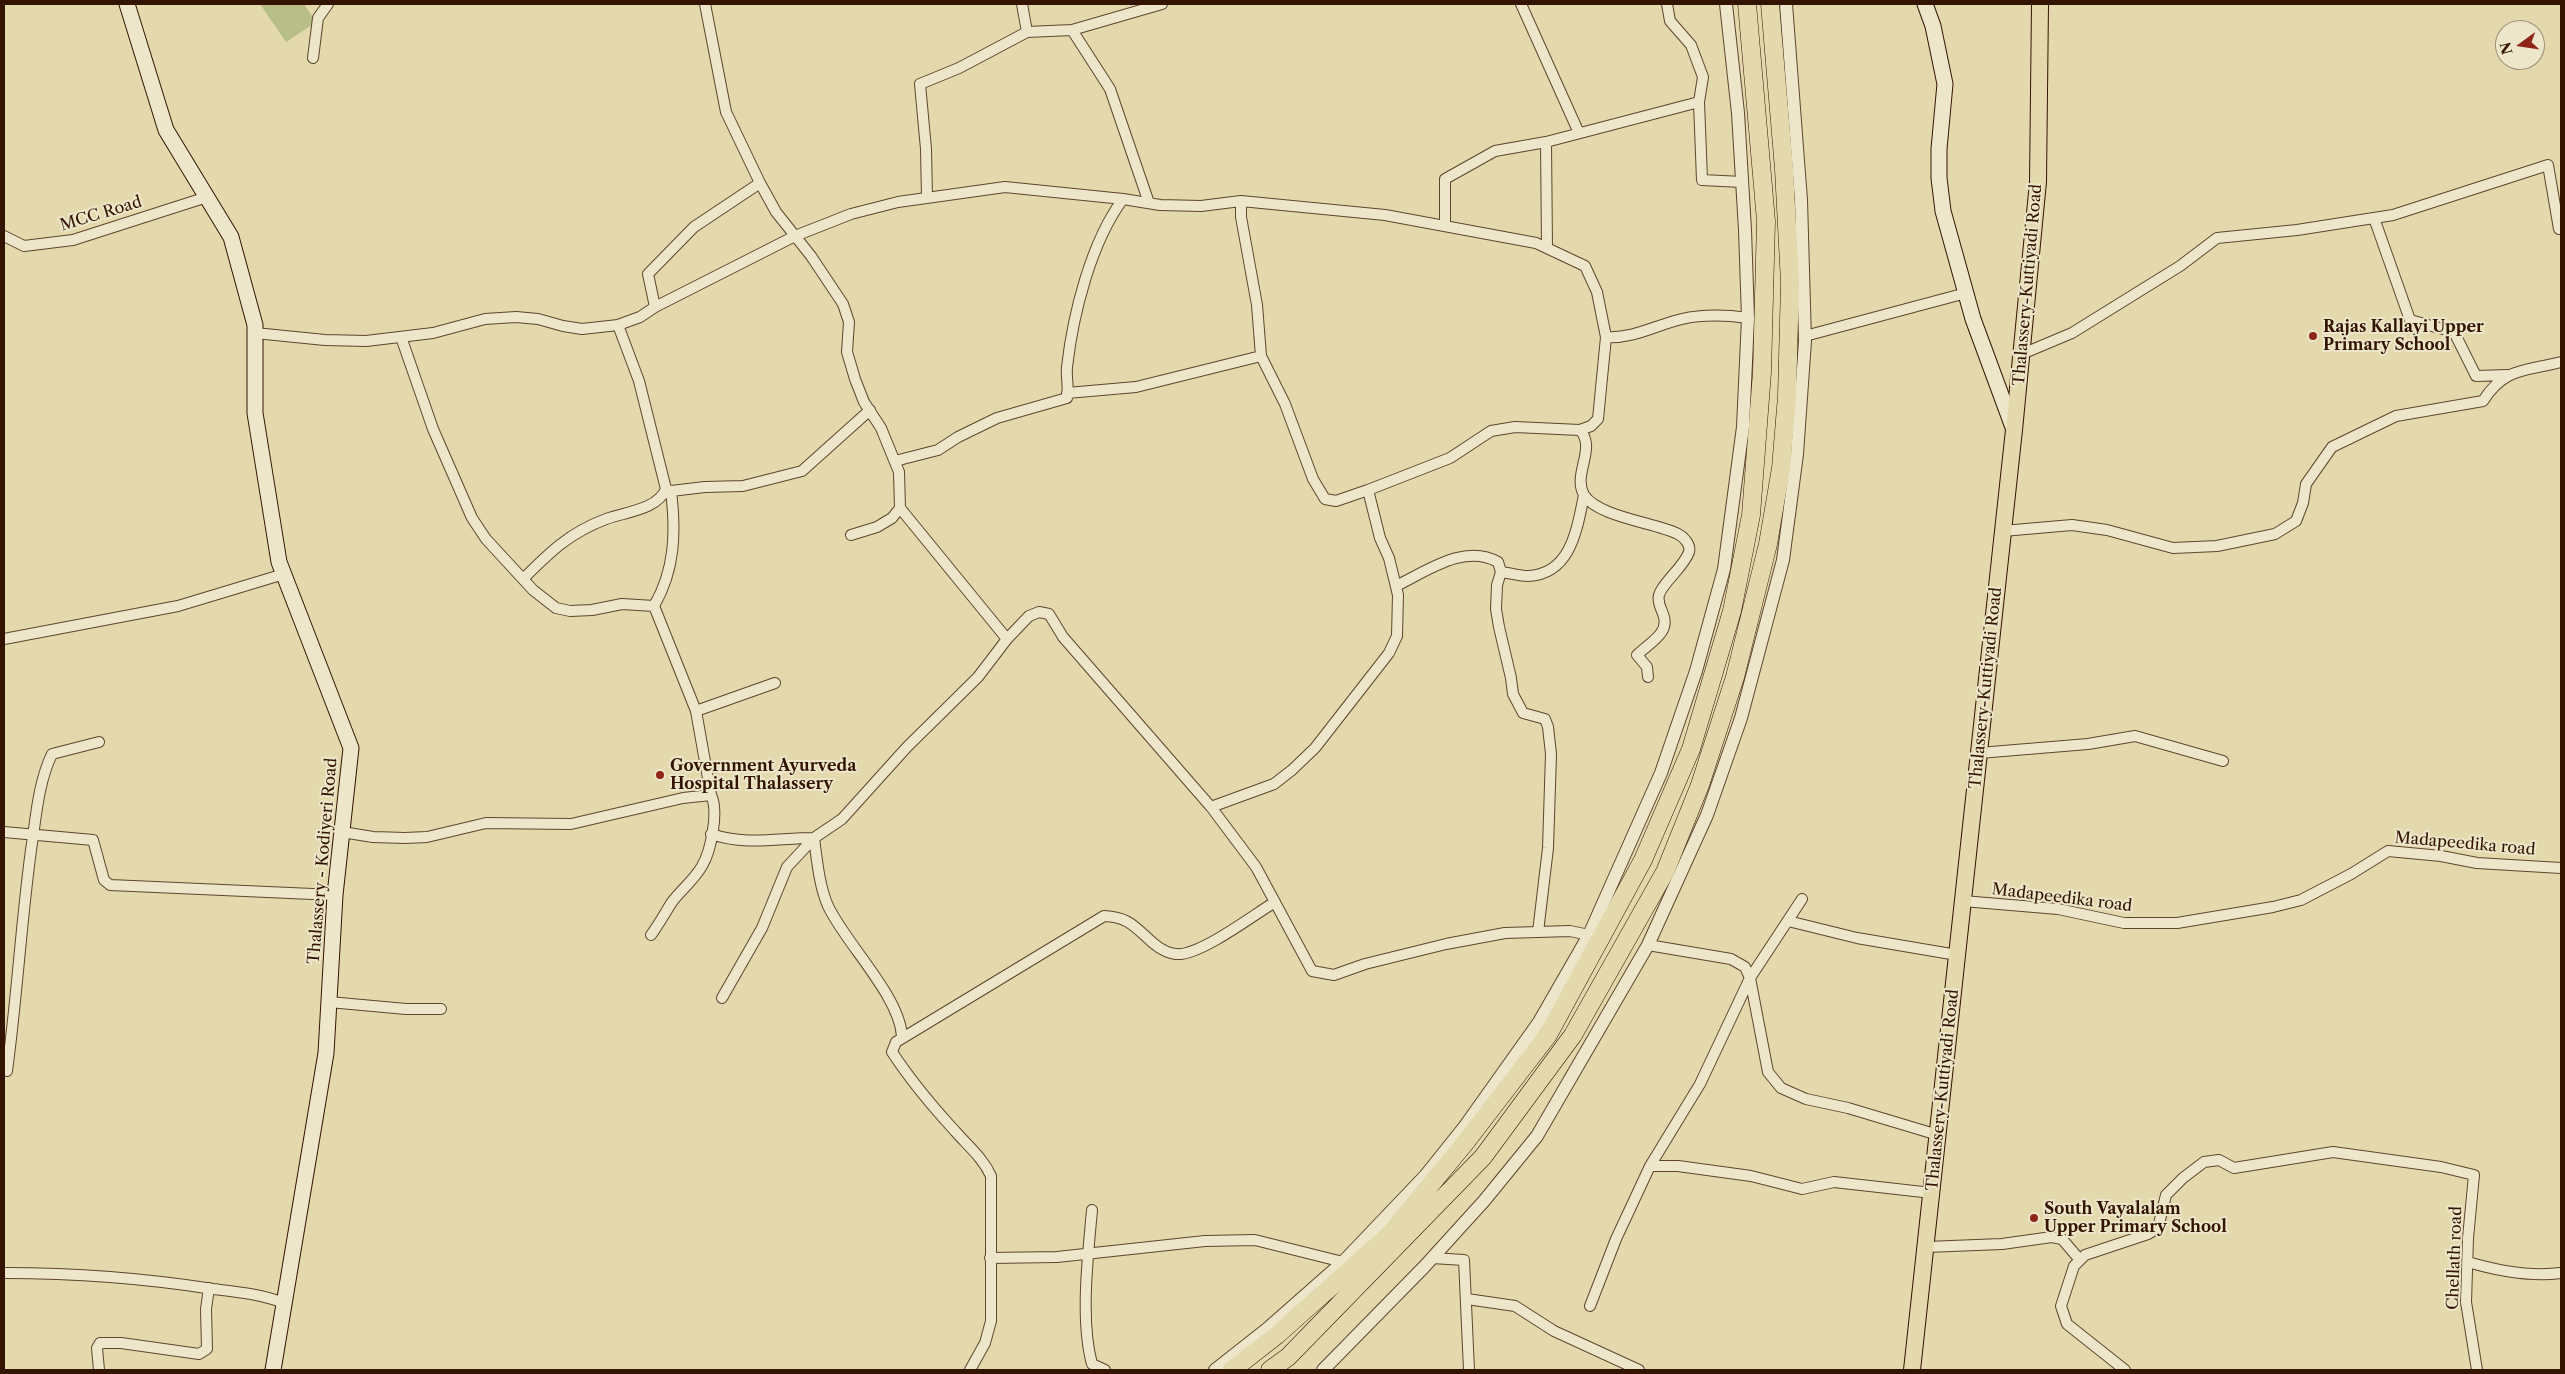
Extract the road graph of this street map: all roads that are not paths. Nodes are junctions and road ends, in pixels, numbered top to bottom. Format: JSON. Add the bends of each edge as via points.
{"nodes":[{"id":1,"x":126,"y":4,"type":"edge"},
{"id":2,"x":328,"y":4,"type":"edge"},
{"id":3,"x":705,"y":4,"type":"edge"},
{"id":4,"x":1022,"y":4,"type":"edge"},
{"id":5,"x":1162,"y":4,"type":"edge"},
{"id":6,"x":1521,"y":4,"type":"edge"},
{"id":7,"x":1667,"y":4,"type":"edge"},
{"id":8,"x":1726,"y":4,"type":"edge"},
{"id":9,"x":1747,"y":4,"type":"edge"},
{"id":10,"x":1770,"y":4,"type":"edge"},
{"id":11,"x":1786,"y":4,"type":"edge"},
{"id":12,"x":1925,"y":4,"type":"edge"},
{"id":13,"x":2040,"y":4,"type":"edge"},
{"id":14,"x":1072,"y":30,"type":"junction"},
{"id":15,"x":1027,"y":32,"type":"junction"},
{"id":16,"x":313,"y":58,"type":"dead end"},
{"id":17,"x":1699,"y":102,"type":"junction"},
{"id":18,"x":1579,"y":133,"type":"junction"},
{"id":19,"x":1546,"y":142,"type":"junction"},
{"id":20,"x":1742,"y":182,"type":"junction"},
{"id":21,"x":760,"y":183,"type":"junction"},
{"id":22,"x":207,"y":197,"type":"junction"},
{"id":23,"x":927,"y":198,"type":"junction"},
{"id":24,"x":1123,"y":199,"type":"junction"},
{"id":25,"x":1241,"y":201,"type":"junction"},
{"id":26,"x":1149,"y":204,"type":"junction"},
{"id":27,"x":2374,"y":218,"type":"junction"},
{"id":28,"x":1445,"y":225,"type":"junction"},
{"id":29,"x":2561,"y":228,"type":"edge"},
{"id":30,"x":4,"y":236,"type":"edge"},
{"id":31,"x":795,"y":236,"type":"junction"},
{"id":32,"x":1547,"y":248,"type":"junction"},
{"id":33,"x":1966,"y":293,"type":"junction"},
{"id":34,"x":655,"y":307,"type":"junction"},
{"id":35,"x":1748,"y":318,"type":"junction"},
{"id":36,"x":618,"y":325,"type":"junction"},
{"id":37,"x":255,"y":333,"type":"junction"},
{"id":38,"x":1805,"y":336,"type":"junction"},
{"id":39,"x":400,"y":337,"type":"junction"},
{"id":40,"x":1606,"y":338,"type":"junction"},
{"id":41,"x":2022,"y":354,"type":"junction"},
{"id":42,"x":1261,"y":356,"type":"junction"},
{"id":43,"x":2561,"y":362,"type":"edge"},
{"id":44,"x":2508,"y":375,"type":"junction"},
{"id":45,"x":1068,"y":393,"type":"junction"},
{"id":46,"x":870,"y":410,"type":"junction"},
{"id":47,"x":1580,"y":430,"type":"junction"},
{"id":48,"x":2014,"y":430,"type":"junction"},
{"id":49,"x":895,"y":461,"type":"junction"},
{"id":50,"x":668,"y":490,"type":"junction"},
{"id":51,"x":1368,"y":490,"type":"junction"},
{"id":52,"x":1584,"y":495,"type":"junction"},
{"id":53,"x":900,"y":508,"type":"junction"},
{"id":54,"x":2003,"y":531,"type":"junction"},
{"id":55,"x":851,"y":535,"type":"dead end"},
{"id":56,"x":1501,"y":572,"type":"junction"},
{"id":57,"x":284,"y":574,"type":"junction"},
{"id":58,"x":523,"y":579,"type":"junction"},
{"id":59,"x":1396,"y":586,"type":"junction"},
{"id":60,"x":654,"y":606,"type":"junction"},
{"id":61,"x":4,"y":639,"type":"edge"},
{"id":62,"x":1008,"y":639,"type":"junction"},
{"id":63,"x":1648,"y":678,"type":"dead end"},
{"id":64,"x":775,"y":683,"type":"dead end"},
{"id":65,"x":696,"y":711,"type":"junction"},
{"id":66,"x":99,"y":742,"type":"dead end"},
{"id":67,"x":1979,"y":753,"type":"junction"},
{"id":68,"x":2223,"y":761,"type":"dead end"},
{"id":69,"x":711,"y":795,"type":"junction"},
{"id":70,"x":1211,"y":807,"type":"junction"},
{"id":71,"x":4,"y":832,"type":"edge"},
{"id":72,"x":342,"y":832,"type":"junction"},
{"id":73,"x":34,"y":834,"type":"junction"},
{"id":74,"x":712,"y":834,"type":"junction"},
{"id":75,"x":814,"y":838,"type":"junction"},
{"id":76,"x":2561,"y":868,"type":"edge"},
{"id":77,"x":335,"y":895,"type":"junction"},
{"id":78,"x":1802,"y":899,"type":"dead end"},
{"id":79,"x":1963,"y":901,"type":"junction"},
{"id":80,"x":1275,"y":902,"type":"junction"},
{"id":81,"x":1788,"y":921,"type":"junction"},
{"id":82,"x":1538,"y":932,"type":"junction"},
{"id":83,"x":651,"y":935,"type":"dead end"},
{"id":84,"x":1590,"y":935,"type":"junction"},
{"id":85,"x":1648,"y":945,"type":"junction"},
{"id":86,"x":1957,"y":955,"type":"junction"},
{"id":87,"x":1750,"y":978,"type":"junction"},
{"id":88,"x":722,"y":998,"type":"dead end"},
{"id":89,"x":329,"y":1002,"type":"junction"},
{"id":90,"x":441,"y":1010,"type":"dead end"},
{"id":91,"x":902,"y":1036,"type":"junction"},
{"id":92,"x":7,"y":1071,"type":"dead end"},
{"id":93,"x":1938,"y":1135,"type":"junction"},
{"id":94,"x":1650,"y":1166,"type":"junction"},
{"id":95,"x":1932,"y":1193,"type":"junction"},
{"id":96,"x":1092,"y":1210,"type":"dead end"},
{"id":97,"x":1926,"y":1247,"type":"junction"},
{"id":98,"x":1088,"y":1255,"type":"junction"},
{"id":99,"x":990,"y":1258,"type":"junction"},
{"id":100,"x":1432,"y":1258,"type":"junction"},
{"id":101,"x":2080,"y":1260,"type":"junction"},
{"id":102,"x":1343,"y":1262,"type":"junction"},
{"id":103,"x":2468,"y":1262,"type":"junction"},
{"id":104,"x":2561,"y":1273,"type":"edge"},
{"id":105,"x":4,"y":1274,"type":"edge"},
{"id":106,"x":210,"y":1288,"type":"junction"},
{"id":107,"x":1467,"y":1299,"type":"junction"},
{"id":108,"x":284,"y":1303,"type":"junction"},
{"id":109,"x":1590,"y":1306,"type":"dead end"},
{"id":110,"x":99,"y":1370,"type":"edge"},
{"id":111,"x":273,"y":1370,"type":"edge"},
{"id":112,"x":970,"y":1370,"type":"edge"},
{"id":113,"x":1105,"y":1370,"type":"edge"},
{"id":114,"x":1215,"y":1370,"type":"edge"},
{"id":115,"x":1232,"y":1370,"type":"edge"},
{"id":116,"x":1270,"y":1370,"type":"edge"},
{"id":117,"x":1322,"y":1370,"type":"edge"},
{"id":118,"x":1469,"y":1370,"type":"edge"},
{"id":119,"x":1639,"y":1370,"type":"edge"},
{"id":120,"x":1912,"y":1370,"type":"edge"},
{"id":121,"x":2125,"y":1370,"type":"edge"},
{"id":122,"x":2477,"y":1370,"type":"edge"}],
"edges":[{"from":1,"to":22,"type":"main road","name":"Thalassery - Kodiyeri Road","via":[[166,130]]},
{"from":2,"to":16,"type":"street","via":[[318,18]]},
{"from":3,"to":21,"type":"street","via":[[726,112]]},
{"from":4,"to":15,"type":"street"},
{"from":5,"to":14,"type":"street"},
{"from":6,"to":18,"type":"street"},
{"from":7,"to":17,"type":"street","via":[[1670,21],[1691,45],[1703,77]]},
{"from":8,"to":20,"type":"street"},
{"from":9,"to":115,"type":"highway","via":[[1766,221],[1761,382],[1751,515],[1732,611],[1691,749],[1643,860],[1548,1036],[1390,1234],[1277,1335]]},
{"from":10,"to":116,"type":"highway","via":[[1790,284],[1787,396],[1768,544],[1736,677],[1700,785],[1664,872],[1573,1035],[1483,1157],[1288,1357]]},
{"from":11,"to":38,"type":"street","via":[[1801,200]]},
{"from":12,"to":33,"type":"main road","via":[[1945,84],[1939,149],[1943,211]]},
{"from":13,"to":41,"type":"main road","name":"Thalassery-Kuttiyadi Road","via":[[2038,182]]},
{"from":14,"to":15,"type":"street"},
{"from":14,"to":26,"type":"street","via":[[1110,89]]},
{"from":15,"to":23,"type":"street","via":[[959,68],[920,84]]},
{"from":17,"to":18,"type":"street"},
{"from":17,"to":20,"type":"street","via":[[1702,180]]},
{"from":18,"to":19,"type":"street"},
{"from":19,"to":28,"type":"street","via":[[1496,151],[1445,179]]},
{"from":19,"to":32,"type":"street"},
{"from":20,"to":35,"type":"street"},
{"from":21,"to":31,"type":"street","via":[[776,212]]},
{"from":21,"to":34,"type":"street","via":[[694,227],[648,274]]},
{"from":22,"to":30,"type":"street","name":"MCC Road","via":[[73,240],[24,246]]},
{"from":22,"to":37,"type":"main road","name":"Thalassery - Kodiyeri Road","via":[[231,237]]},
{"from":23,"to":24,"type":"street","via":[[1005,187]]},
{"from":23,"to":31,"type":"street","via":[[851,214]]},
{"from":24,"to":26,"type":"street"},
{"from":24,"to":45,"type":"street","via":[[1101,236],[1084,285],[1070,350]]},
{"from":25,"to":26,"type":"street","via":[[1200,206]]},
{"from":25,"to":28,"type":"street","via":[[1384,215]]},
{"from":25,"to":42,"type":"street","via":[[1241,218],[1257,304]]},
{"from":27,"to":29,"type":"street","via":[[2393,215],[2548,164]]},
{"from":27,"to":41,"type":"street","via":[[2217,238],[2180,266],[2072,333]]},
{"from":27,"to":44,"type":"street","via":[[2410,320],[2454,332],[2476,376]]},
{"from":28,"to":32,"type":"street","via":[[1528,241]]},
{"from":31,"to":34,"type":"street"},
{"from":31,"to":46,"type":"street","via":[[844,304],[849,322],[847,352],[854,379]]},
{"from":32,"to":40,"type":"street","via":[[1585,266],[1597,292]]},
{"from":33,"to":38,"type":"street"},
{"from":33,"to":48,"type":"main road"},
{"from":34,"to":36,"type":"street"},
{"from":35,"to":40,"type":"street","via":[[1717,314],[1682,319],[1638,334]]},
{"from":35,"to":84,"type":"street","via":[[1743,427],[1724,569],[1696,671],[1661,773]]},
{"from":36,"to":39,"type":"street","via":[[582,328],[516,316],[485,319],[433,333]]},
{"from":36,"to":50,"type":"street","via":[[639,381]]},
{"from":37,"to":39,"type":"street","via":[[325,340],[366,341]]},
{"from":37,"to":57,"type":"main road","name":"Thalassery - Kodiyeri Road","via":[[255,413],[279,562]]},
{"from":38,"to":85,"type":"street","via":[[1797,454],[1783,560],[1726,762],[1707,815]]},
{"from":39,"to":58,"type":"street","via":[[433,429],[472,518],[486,539]]},
{"from":40,"to":47,"type":"street","via":[[1598,419]]},
{"from":41,"to":48,"type":"main road","name":"Thalassery-Kuttiyadi Road"},
{"from":42,"to":45,"type":"street","via":[[1136,387]]},
{"from":42,"to":51,"type":"street","via":[[1285,404],[1319,492],[1325,499],[1336,501]]},
{"from":43,"to":44,"type":"street"},
{"from":44,"to":54,"type":"street","via":[[2492,387],[2483,401],[2396,416],[2332,447],[2306,484],[2296,521],[2274,534],[2217,546],[2172,548],[2107,530],[2072,526]]},
{"from":45,"to":49,"type":"street","via":[[1063,400],[997,418],[938,450]]},
{"from":46,"to":49,"type":"street"},
{"from":46,"to":50,"type":"street","via":[[802,471],[743,486]]},
{"from":47,"to":51,"type":"street","via":[[1515,427],[1491,431],[1450,458]]},
{"from":47,"to":52,"type":"street","via":[[1586,437],[1580,478]]},
{"from":48,"to":54,"type":"main road","name":"Thalassery-Kuttiyadi Road"},
{"from":49,"to":53,"type":"street","via":[[899,472]]},
{"from":50,"to":58,"type":"street","via":[[652,504],[605,520],[557,544]]},
{"from":50,"to":60,"type":"street","via":[[674,517],[670,572]]},
{"from":51,"to":59,"type":"street"},
{"from":52,"to":56,"type":"street","via":[[1571,547],[1562,561],[1551,570],[1528,576]]},
{"from":52,"to":63,"type":"street","via":[[1591,502],[1633,521],[1678,534],[1688,543],[1689,550],[1684,560],[1659,595],[1664,616],[1662,633],[1637,655],[1647,667]]},
{"from":53,"to":55,"type":"street","via":[[877,528]]},
{"from":53,"to":62,"type":"street"},
{"from":54,"to":67,"type":"main road","name":"Thalassery-Kuttiyadi Road"},
{"from":56,"to":59,"type":"street","via":[[1498,562],[1487,556],[1466,554]]},
{"from":56,"to":82,"type":"street","via":[[1496,610],[1512,694],[1523,713],[1545,719],[1550,747],[1548,848]]},
{"from":57,"to":61,"type":"street","via":[[178,606]]},
{"from":57,"to":72,"type":"main road","name":"Thalassery - Kodiyeri Road","via":[[350,748]]},
{"from":58,"to":60,"type":"street","via":[[556,608],[570,611],[622,604]]},
{"from":59,"to":70,"type":"street","via":[[1397,636],[1389,653],[1316,748],[1274,784]]},
{"from":60,"to":65,"type":"street"},
{"from":62,"to":70,"type":"street","via":[[1029,616],[1039,612],[1049,614],[1063,636]]},
{"from":62,"to":75,"type":"street","via":[[978,677],[907,747],[842,819]]},
{"from":64,"to":65,"type":"street"},
{"from":65,"to":69,"type":"street"},
{"from":66,"to":73,"type":"street","via":[[52,754],[46,766]]},
{"from":67,"to":68,"type":"street","via":[[2088,744],[2135,736]]},
{"from":67,"to":79,"type":"main road","name":"Thalassery-Kuttiyadi Road"},
{"from":69,"to":72,"type":"street","via":[[683,798],[571,824],[486,823],[428,837],[373,837]]},
{"from":69,"to":74,"type":"street","via":[[714,811]]},
{"from":70,"to":80,"type":"street","via":[[1256,867]]},
{"from":71,"to":73,"type":"street"},
{"from":72,"to":77,"type":"main road","name":"Thalassery - Kodiyeri Road"},
{"from":73,"to":77,"type":"street","via":[[93,840],[104,880],[110,885]]},
{"from":73,"to":92,"type":"street"},
{"from":74,"to":75,"type":"street","via":[[731,840]]},
{"from":74,"to":83,"type":"street","via":[[702,866],[673,901]]},
{"from":75,"to":88,"type":"street","via":[[787,867],[762,928]]},
{"from":75,"to":91,"type":"street","via":[[828,906],[888,1001],[901,1024]]},
{"from":76,"to":79,"type":"street","name":"Madapeedika road","via":[[2476,863],[2388,851],[2301,900],[2177,923],[2124,923],[2058,909]]},
{"from":77,"to":89,"type":"main road","name":"Thalassery - Kodiyeri Road"},
{"from":78,"to":81,"type":"street"},
{"from":79,"to":86,"type":"main road","name":"Thalassery-Kuttiyadi Road"},
{"from":80,"to":82,"type":"street","via":[[1312,971],[1334,975],[1446,944],[1505,933]]},
{"from":80,"to":91,"type":"street","via":[[1196,950],[1180,954],[1154,944],[1135,925],[1119,917],[1104,916]]},
{"from":81,"to":86,"type":"street","via":[[1857,938]]},
{"from":81,"to":87,"type":"street"},
{"from":82,"to":84,"type":"street","via":[[1570,931]]},
{"from":84,"to":102,"type":"street","via":[[1539,1022],[1465,1126],[1425,1176]]},
{"from":85,"to":87,"type":"street","via":[[1731,959],[1745,967]]},
{"from":85,"to":100,"type":"street","via":[[1537,1136]]},
{"from":86,"to":93,"type":"main road","name":"Thalassery-Kuttiyadi Road"},
{"from":87,"to":93,"type":"street","via":[[1768,1072],[1781,1088],[1806,1099]]},
{"from":87,"to":94,"type":"street","via":[[1700,1084]]},
{"from":89,"to":90,"type":"street"},
{"from":89,"to":108,"type":"main road","name":"Thalassery - Kodiyeri Road","via":[[326,1053]]},
{"from":91,"to":99,"type":"street","via":[[892,1052],[929,1102],[984,1160],[991,1176]]},
{"from":93,"to":95,"type":"main road","name":"Thalassery-Kuttiyadi Road"},
{"from":94,"to":95,"type":"street","via":[[1678,1166],[1751,1176],[1802,1190],[1834,1182]]},
{"from":94,"to":109,"type":"street"},
{"from":95,"to":97,"type":"main road","name":"Thalassery-Kuttiyadi Road"},
{"from":96,"to":98,"type":"street"},
{"from":97,"to":101,"type":"street","via":[[2052,1238],[2062,1239]]},
{"from":97,"to":120,"type":"main road","name":"Thalassery-Kuttiyadi Road"},
{"from":98,"to":99,"type":"street"},
{"from":98,"to":102,"type":"street","via":[[1205,1241],[1255,1240]]},
{"from":98,"to":113,"type":"street","via":[[1087,1344],[1092,1364]]},
{"from":99,"to":112,"type":"street","via":[[991,1321],[985,1343]]},
{"from":100,"to":107,"type":"street","via":[[1464,1260]]},
{"from":100,"to":117,"type":"street"},
{"from":101,"to":103,"type":"street","name":"Chellath road","via":[[2085,1255],[2158,1228],[2166,1195],[2204,1162],[2219,1160],[2234,1168],[2333,1152],[2441,1167],[2474,1175]]},
{"from":101,"to":121,"type":"street","via":[[2074,1266],[2061,1306],[2067,1324]]},
{"from":102,"to":114,"type":"street","via":[[1268,1329]]},
{"from":103,"to":104,"type":"street","via":[[2518,1273]]},
{"from":103,"to":122,"type":"street","name":"Chellath road","via":[[2466,1302]]},
{"from":105,"to":106,"type":"street","via":[[102,1275]]},
{"from":106,"to":108,"type":"street","via":[[265,1296]]},
{"from":106,"to":110,"type":"street","via":[[206,1309],[207,1349],[199,1354],[100,1343],[97,1348]]},
{"from":107,"to":118,"type":"street"},
{"from":107,"to":119,"type":"street","via":[[1515,1306],[1554,1331]]},
{"from":108,"to":111,"type":"main road","name":"Thalassery - Kodiyeri Road"}]}
